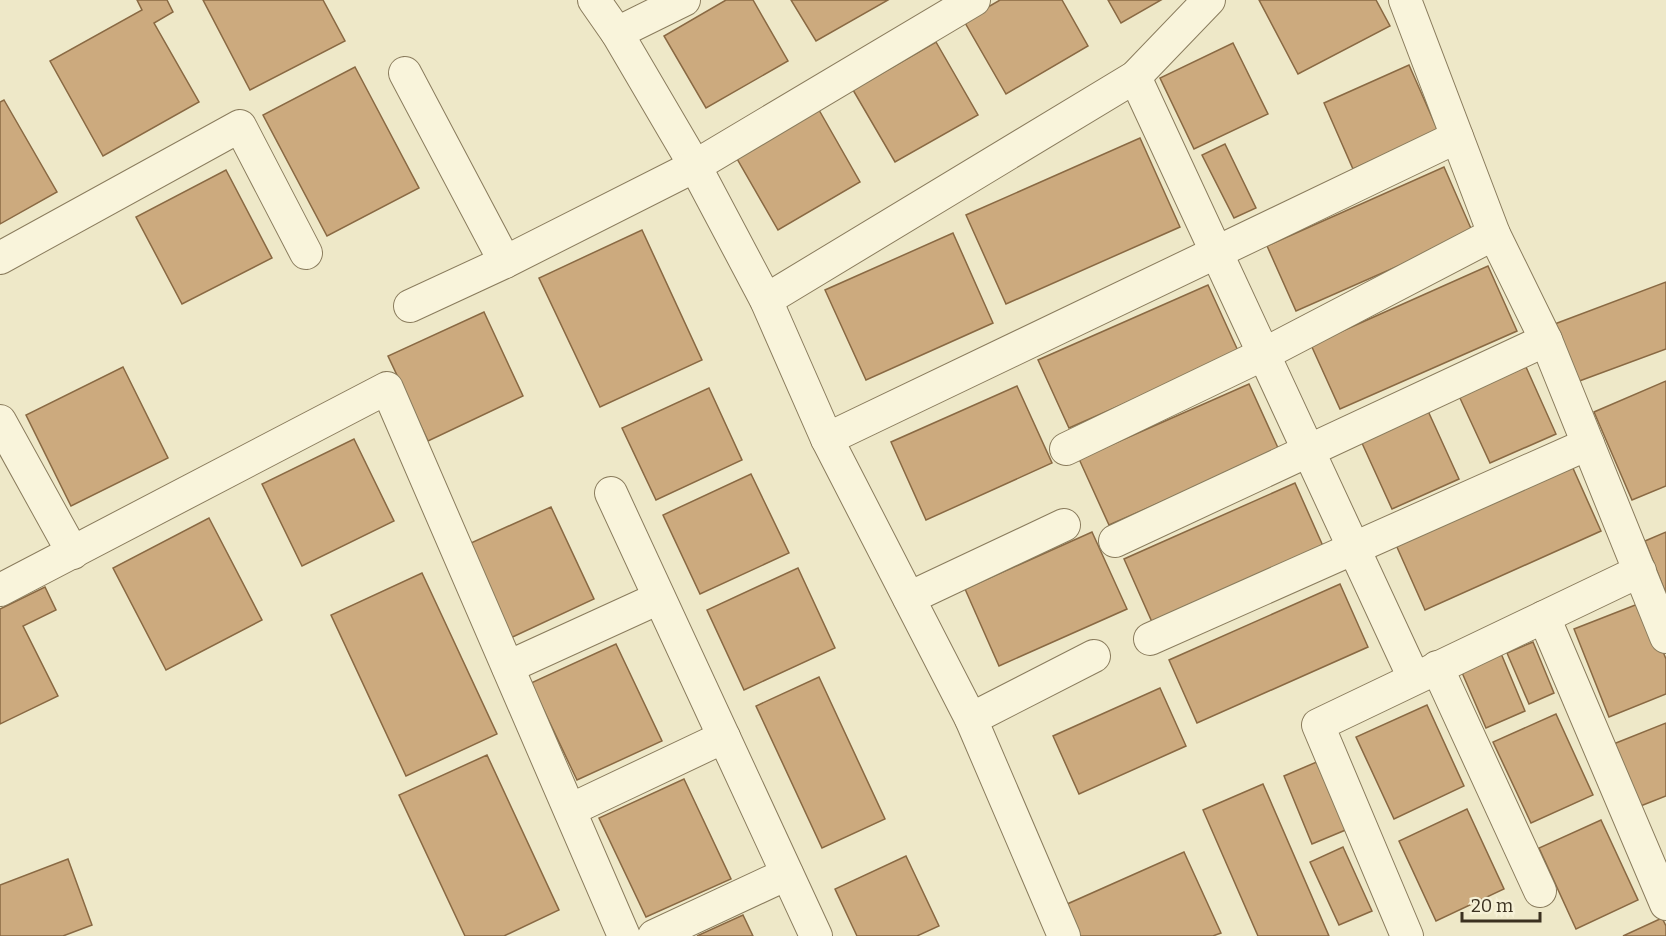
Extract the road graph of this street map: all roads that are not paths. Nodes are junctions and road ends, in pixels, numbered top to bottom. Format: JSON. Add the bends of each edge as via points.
{"nodes":[{"id":1,"x":594,"y":0,"type":"edge"},
{"id":2,"x":684,"y":0,"type":"edge"},
{"id":3,"x":974,"y":0,"type":"edge"},
{"id":4,"x":1209,"y":0,"type":"edge"},
{"id":5,"x":1405,"y":0,"type":"edge"},
{"id":6,"x":618,"y":33,"type":"junction"},
{"id":7,"x":405,"y":73,"type":"dead end"},
{"id":8,"x":1135,"y":77,"type":"junction"},
{"id":9,"x":1457,"y":137,"type":"junction"},
{"id":10,"x":695,"y":166,"type":"junction"},
{"id":11,"x":1494,"y":234,"type":"junction"},
{"id":12,"x":306,"y":253,"type":"dead end"},
{"id":13,"x":1216,"y":253,"type":"junction"},
{"id":14,"x":0,"y":258,"type":"edge"},
{"id":15,"x":505,"y":262,"type":"junction"},
{"id":16,"x":766,"y":300,"type":"junction"},
{"id":17,"x":410,"y":306,"type":"dead end"},
{"id":18,"x":1546,"y":340,"type":"junction"},
{"id":19,"x":1264,"y":354,"type":"junction"},
{"id":20,"x":0,"y":421,"type":"edge"},
{"id":21,"x":827,"y":439,"type":"junction"},
{"id":22,"x":1588,"y":444,"type":"junction"},
{"id":23,"x":1066,"y":449,"type":"dead end"},
{"id":24,"x":1309,"y":451,"type":"junction"},
{"id":25,"x":611,"y":493,"type":"dead end"},
{"id":26,"x":1064,"y":525,"type":"dead end"},
{"id":27,"x":1115,"y":541,"type":"dead end"},
{"id":28,"x":1353,"y":548,"type":"junction"},
{"id":29,"x":73,"y":553,"type":"junction"},
{"id":30,"x":1640,"y":572,"type":"junction"},
{"id":31,"x":0,"y":590,"type":"edge"},
{"id":32,"x":659,"y":598,"type":"junction"},
{"id":33,"x":909,"y":598,"type":"junction"},
{"id":34,"x":1544,"y":617,"type":"junction"},
{"id":35,"x":1666,"y":637,"type":"edge"},
{"id":36,"x":1150,"y":639,"type":"dead end"},
{"id":37,"x":1094,"y":656,"type":"dead end"},
{"id":38,"x":508,"y":667,"type":"junction"},
{"id":39,"x":1425,"y":672,"type":"junction"},
{"id":40,"x":971,"y":719,"type":"junction"},
{"id":41,"x":724,"y":737,"type":"junction"},
{"id":42,"x":570,"y":810,"type":"junction"},
{"id":43,"x":787,"y":874,"type":"junction"},
{"id":44,"x":1540,"y":891,"type":"dead end"},
{"id":45,"x":1666,"y":904,"type":"edge"},
{"id":46,"x":624,"y":936,"type":"edge"},
{"id":47,"x":654,"y":936,"type":"edge"},
{"id":48,"x":816,"y":936,"type":"edge"},
{"id":49,"x":1064,"y":936,"type":"edge"},
{"id":50,"x":1407,"y":936,"type":"edge"}],
"edges":[{"from":1,"to":6,"type":"lane"},
{"from":2,"to":6,"type":"lane"},
{"from":3,"to":10,"type":"lane"},
{"from":4,"to":8,"type":"lane"},
{"from":5,"to":9,"type":"lane"},
{"from":6,"to":10,"type":"lane"},
{"from":7,"to":15,"type":"lane"},
{"from":8,"to":13,"type":"lane"},
{"from":8,"to":16,"type":"lane"},
{"from":9,"to":11,"type":"lane"},
{"from":9,"to":13,"type":"lane"},
{"from":10,"to":15,"type":"lane"},
{"from":10,"to":16,"type":"lane"},
{"from":11,"to":18,"type":"lane"},
{"from":11,"to":19,"type":"lane"},
{"from":12,"to":14,"type":"lane","via":[[240,126]]},
{"from":13,"to":19,"type":"lane"},
{"from":13,"to":21,"type":"lane"},
{"from":15,"to":17,"type":"lane"},
{"from":16,"to":21,"type":"lane"},
{"from":18,"to":22,"type":"lane"},
{"from":18,"to":24,"type":"lane"},
{"from":19,"to":23,"type":"lane"},
{"from":19,"to":24,"type":"lane"},
{"from":20,"to":29,"type":"lane"},
{"from":21,"to":33,"type":"lane"},
{"from":22,"to":28,"type":"lane"},
{"from":22,"to":30,"type":"lane"},
{"from":24,"to":27,"type":"lane"},
{"from":24,"to":28,"type":"lane"},
{"from":25,"to":32,"type":"lane"},
{"from":26,"to":33,"type":"lane"},
{"from":28,"to":36,"type":"lane"},
{"from":28,"to":39,"type":"lane"},
{"from":29,"to":31,"type":"lane"},
{"from":29,"to":38,"type":"lane","via":[[387,388]]},
{"from":30,"to":34,"type":"lane"},
{"from":30,"to":35,"type":"lane"},
{"from":32,"to":38,"type":"lane"},
{"from":32,"to":41,"type":"lane"},
{"from":33,"to":40,"type":"lane"},
{"from":34,"to":39,"type":"lane"},
{"from":34,"to":45,"type":"lane"},
{"from":37,"to":40,"type":"lane"},
{"from":38,"to":42,"type":"lane"},
{"from":39,"to":44,"type":"lane"},
{"from":39,"to":50,"type":"lane","via":[[1318,725]]},
{"from":40,"to":49,"type":"lane"},
{"from":41,"to":42,"type":"lane"},
{"from":41,"to":43,"type":"lane"},
{"from":42,"to":46,"type":"lane"},
{"from":43,"to":47,"type":"lane"},
{"from":43,"to":48,"type":"lane"}]}
